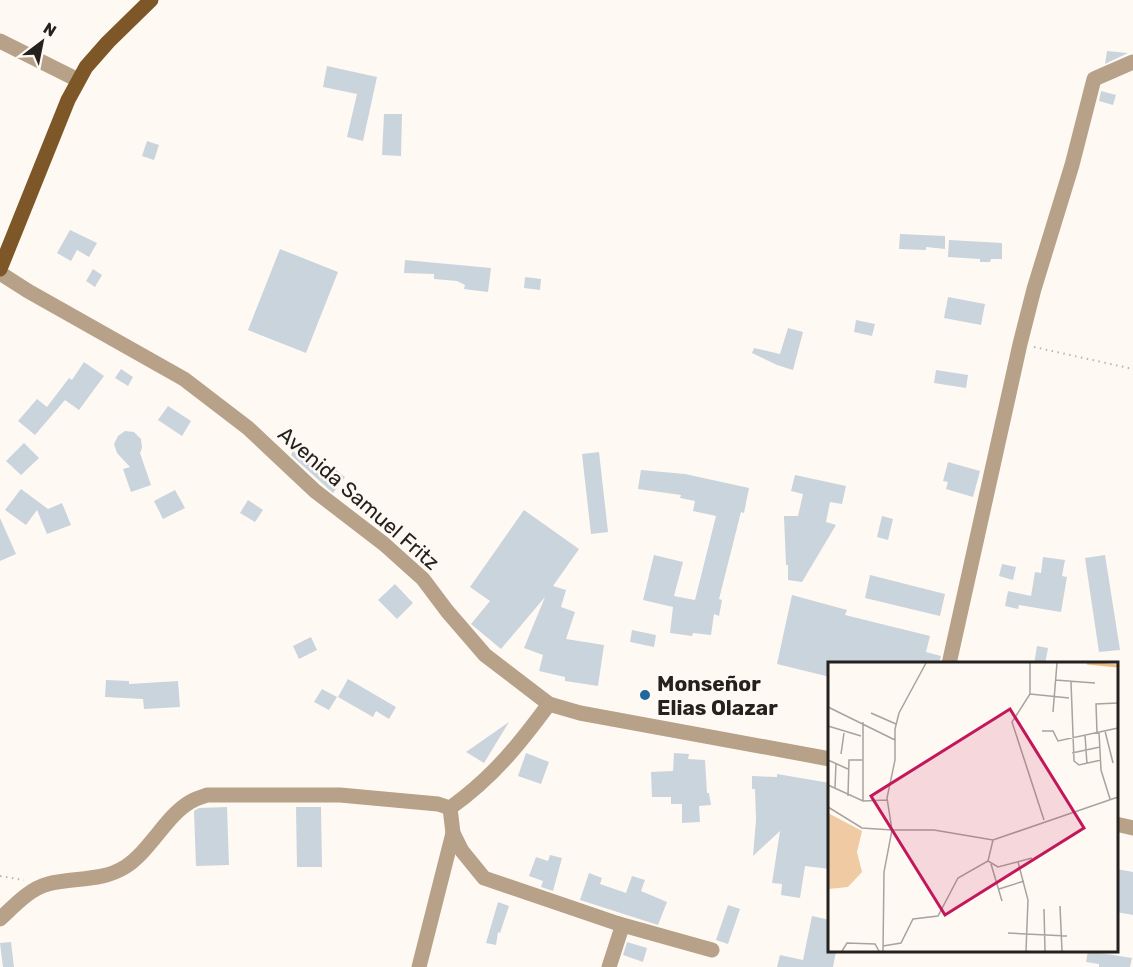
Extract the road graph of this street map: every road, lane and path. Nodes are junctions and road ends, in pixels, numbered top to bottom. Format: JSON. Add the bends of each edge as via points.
{"nodes":[{"id":1,"x":151,"y":0,"type":"edge"},
{"id":2,"x":0,"y":41,"type":"edge"},
{"id":3,"x":1133,"y":62,"type":"edge"},
{"id":4,"x":78,"y":80,"type":"junction"},
{"id":5,"x":0,"y":271,"type":"edge"},
{"id":6,"x":1020,"y":344,"type":"junction"},
{"id":7,"x":1133,"y":369,"type":"edge"},
{"id":8,"x":949,"y":662,"type":"edge"},
{"id":9,"x":549,"y":704,"type":"junction"},
{"id":10,"x":828,"y":759,"type":"edge"},
{"id":11,"x":450,"y":808,"type":"junction"},
{"id":12,"x":1118,"y":824,"type":"edge"},
{"id":13,"x":1133,"y":828,"type":"edge"},
{"id":14,"x":453,"y":833,"type":"junction"},
{"id":15,"x":0,"y":919,"type":"edge"},
{"id":16,"x":619,"y":924,"type":"junction"},
{"id":17,"x":712,"y":950,"type":"dead end"},
{"id":18,"x":420,"y":967,"type":"edge"},
{"id":19,"x":609,"y":967,"type":"edge"}],
"edges":[{"from":1,"to":4,"type":"main road","via":[[108,42]]},
{"from":2,"to":4,"type":"street"},
{"from":3,"to":6,"type":"street","via":[[1094,79]]},
{"from":4,"to":5,"type":"main road"},
{"from":5,"to":9,"type":"street","name":"Avenida Samuel Fritz","via":[[28,291],[184,379],[248,428],[315,491],[423,579],[485,655]]},
{"from":6,"to":7,"type":"path"},
{"from":6,"to":8,"type":"street"},
{"from":9,"to":10,"type":"street","name":"Avenida Samuel Fritz"},
{"from":9,"to":11,"type":"street","via":[[521,743],[479,787]]},
{"from":11,"to":14,"type":"street"},
{"from":11,"to":15,"type":"street","via":[[340,795],[207,795],[179,810],[139,857],[124,868],[104,877],[48,884],[27,895]]},
{"from":12,"to":13,"type":"street"},
{"from":14,"to":16,"type":"street","via":[[484,878]]},
{"from":14,"to":18,"type":"street"},
{"from":16,"to":17,"type":"street"},
{"from":16,"to":19,"type":"street","via":[[621,930]]}]}
